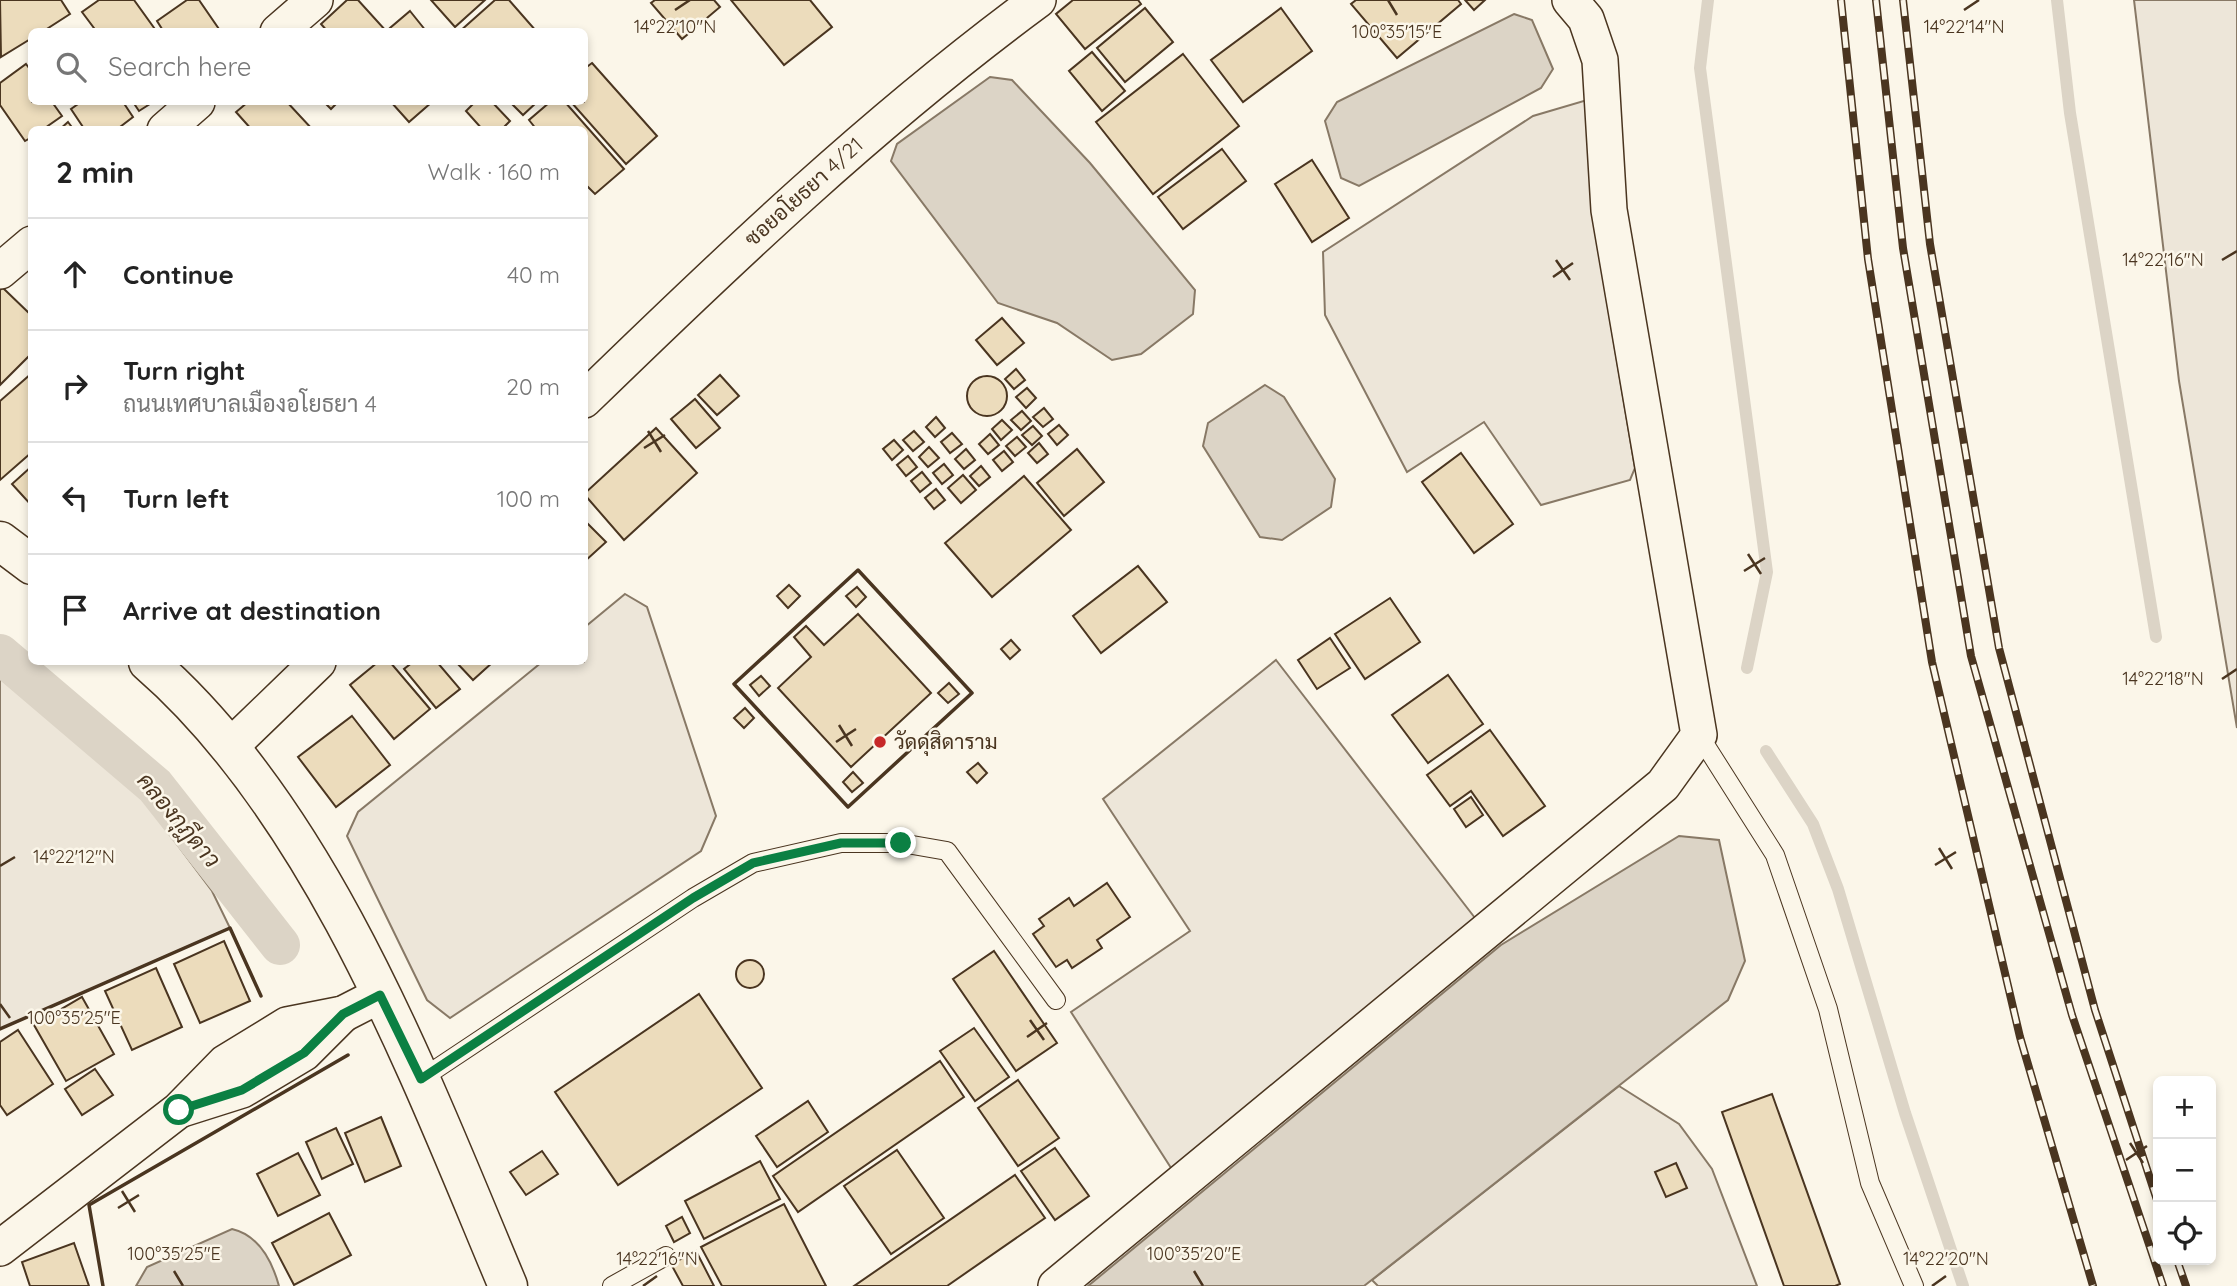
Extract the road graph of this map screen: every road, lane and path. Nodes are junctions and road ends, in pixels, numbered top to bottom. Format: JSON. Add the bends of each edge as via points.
{"nodes":[{"id":1,"x":315,"y":0,"type":"edge"},
{"id":2,"x":1038,"y":0,"type":"edge"},
{"id":3,"x":1570,"y":0,"type":"edge"},
{"id":4,"x":283,"y":28,"type":"edge"},
{"id":5,"x":28,"y":247,"type":"edge"},
{"id":6,"x":0,"y":271,"type":"edge"},
{"id":7,"x":588,"y":396,"type":"edge"},
{"id":8,"x":0,"y":541,"type":"edge"},
{"id":9,"x":28,"y":562,"type":"edge"},
{"id":10,"x":151,"y":665,"type":"edge"},
{"id":11,"x":315,"y":665,"type":"edge"},
{"id":12,"x":1699,"y":735,"type":"junction"},
{"id":13,"x":231,"y":746,"type":"junction"},
{"id":14,"x":380,"y":995,"type":"junction"},
{"id":15,"x":1056,"y":1000,"type":"dead end"},
{"id":16,"x":421,"y":1079,"type":"junction"},
{"id":17,"x":0,"y":1248,"type":"edge"},
{"id":18,"x":666,"y":1255,"type":"dead end"},
{"id":19,"x":508,"y":1286,"type":"edge"},
{"id":20,"x":612,"y":1286,"type":"edge"},
{"id":21,"x":1056,"y":1286,"type":"edge"},
{"id":22,"x":1914,"y":1286,"type":"edge"}],
"edges":[{"from":1,"to":4,"type":"street"},
{"from":2,"to":7,"type":"street","name":"ซอยอโยธยา 4/21","via":[[856,145],[728,260]]},
{"from":3,"to":12,"type":"street","via":[[1586,19],[1600,60],[1609,210]]},
{"from":5,"to":6,"type":"street"},
{"from":8,"to":9,"type":"street"},
{"from":10,"to":13,"type":"street"},
{"from":11,"to":13,"type":"street"},
{"from":12,"to":21,"type":"street","via":[[1663,785]]},
{"from":12,"to":22,"type":"lane","via":[[1775,855],[1828,1009],[1870,1182]]},
{"from":13,"to":14,"type":"street","via":[[310,862]]},
{"from":14,"to":16,"type":"street"},
{"from":14,"to":17,"type":"street","via":[[343,1014],[287,1025],[225,1063],[179,1110]]},
{"from":15,"to":16,"type":"lane","via":[[947,850],[901,843],[841,843],[753,863],[682,905]]},
{"from":16,"to":19,"type":"street"},
{"from":18,"to":20,"type":"lane"}]}
